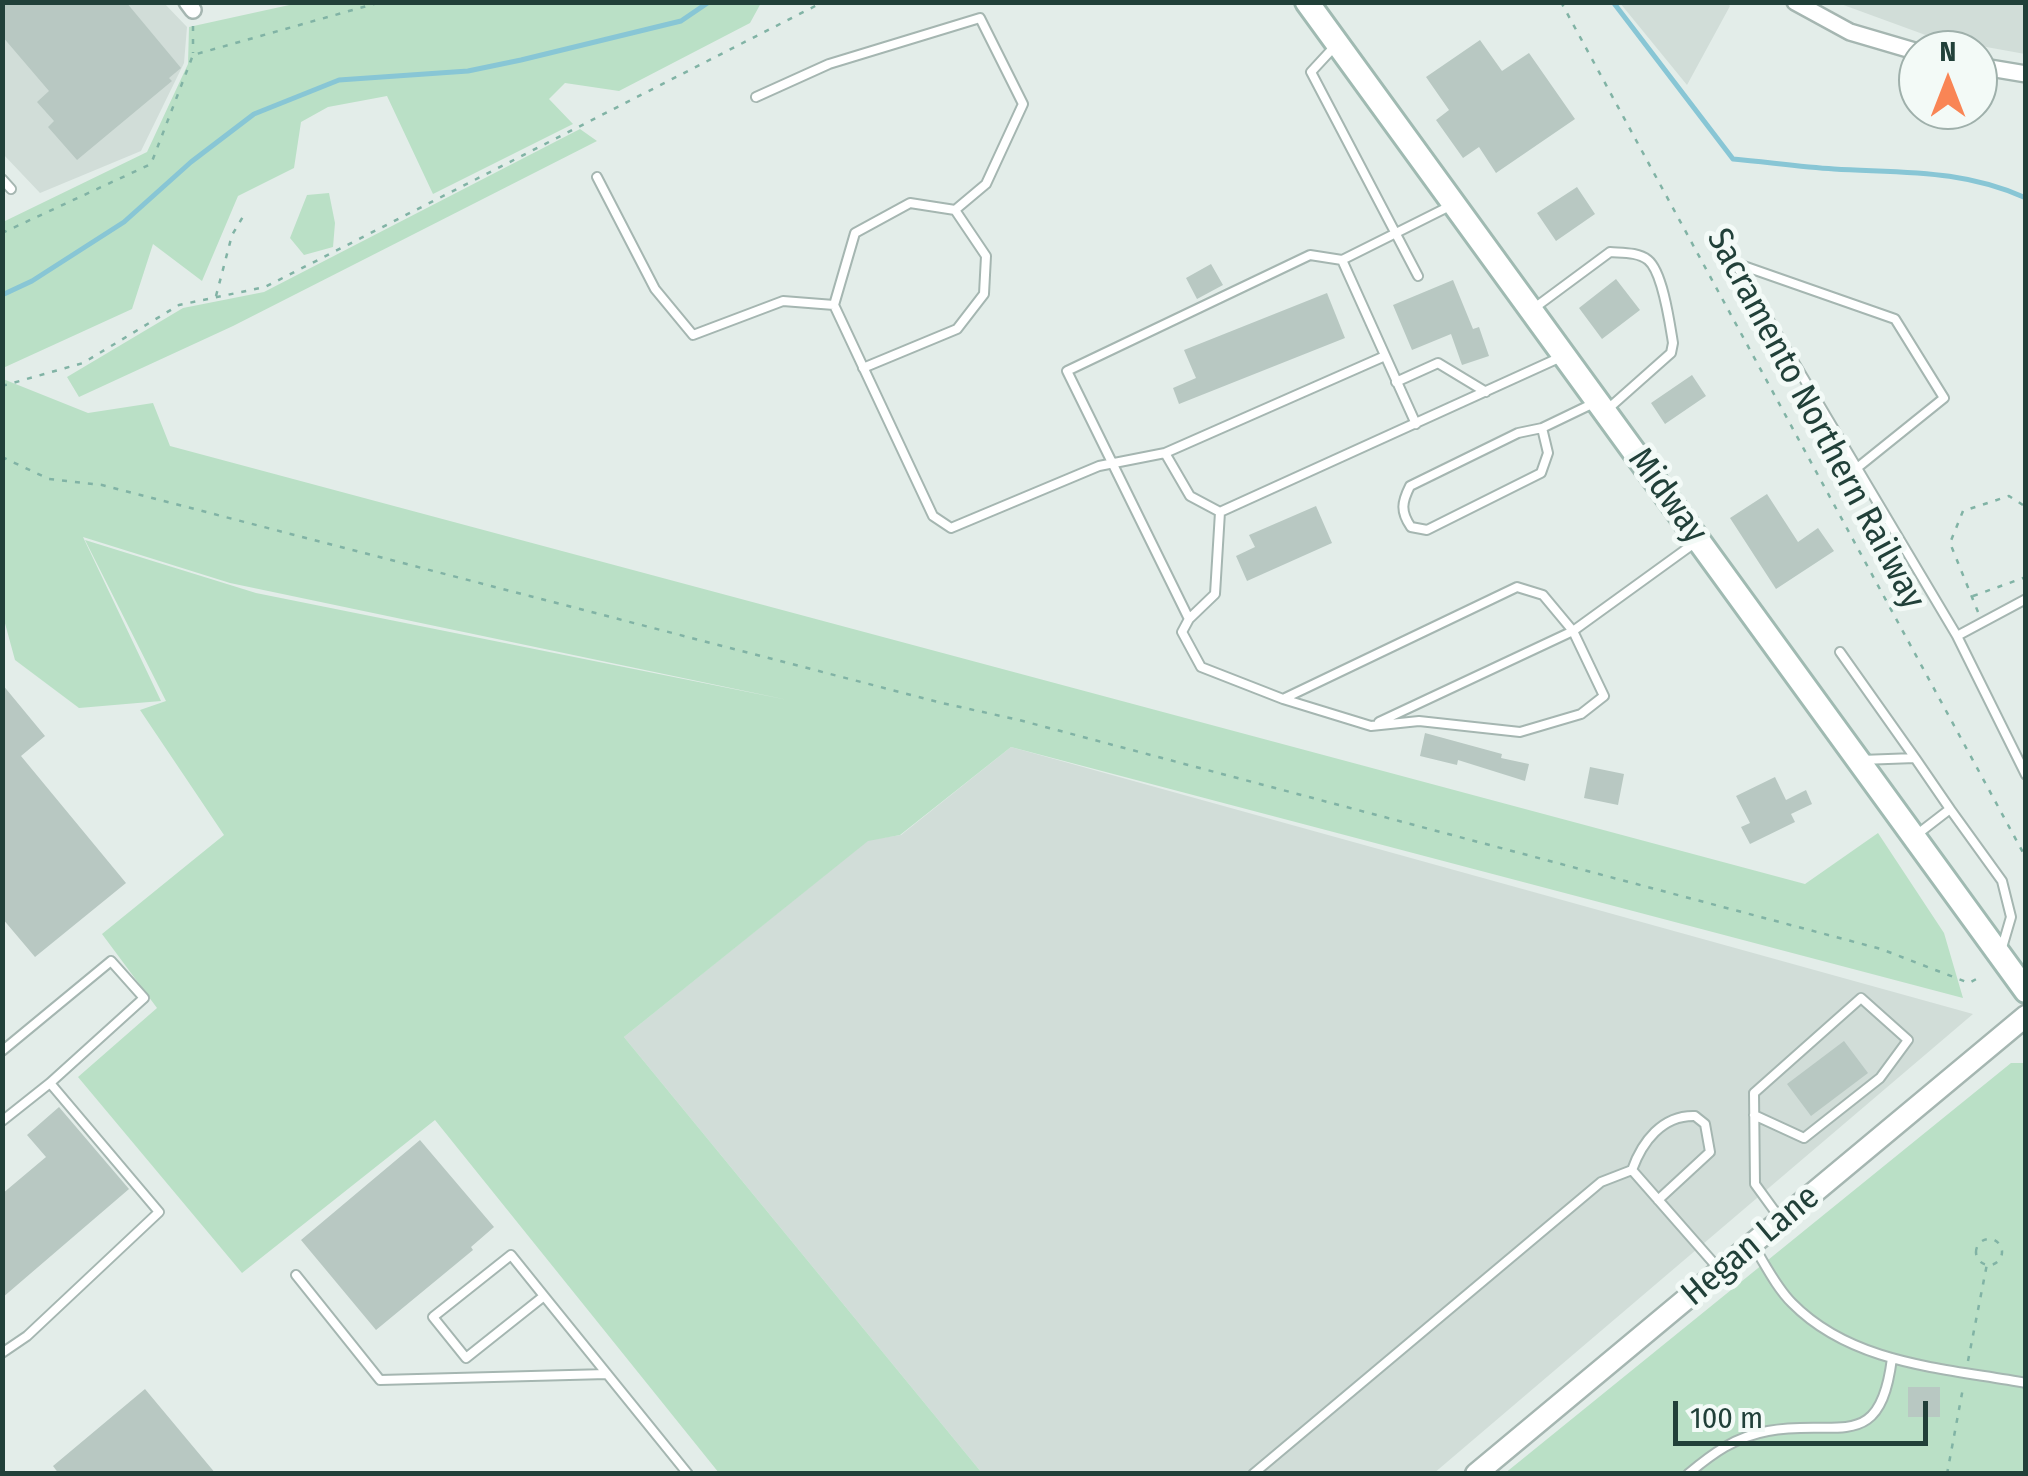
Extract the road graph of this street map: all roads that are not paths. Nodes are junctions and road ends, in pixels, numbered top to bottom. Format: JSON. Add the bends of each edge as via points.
{"nodes":[{"id":1,"x":1307,"y":2,"type":"edge"},
{"id":2,"x":1802,"y":4,"type":"edge"},
{"id":3,"x":1338,"y":42,"type":"junction"},
{"id":4,"x":1898,"y":46,"type":"edge"},
{"id":5,"x":1998,"y":69,"type":"edge"},
{"id":6,"x":2026,"y":74,"type":"edge"},
{"id":7,"x":756,"y":97,"type":"dead end"},
{"id":8,"x":597,"y":178,"type":"dead end"},
{"id":9,"x":2,"y":179,"type":"edge"},
{"id":10,"x":11,"y":188,"type":"dead end"},
{"id":11,"x":1455,"y":203,"type":"junction"},
{"id":12,"x":955,"y":210,"type":"junction"},
{"id":13,"x":1398,"y":232,"type":"junction"},
{"id":14,"x":1342,"y":260,"type":"junction"},
{"id":15,"x":1418,"y":276,"type":"dead end"},
{"id":16,"x":834,"y":305,"type":"junction"},
{"id":17,"x":1532,"y":309,"type":"junction"},
{"id":18,"x":1566,"y":355,"type":"junction"},
{"id":19,"x":1384,"y":356,"type":"junction"},
{"id":20,"x":863,"y":368,"type":"junction"},
{"id":21,"x":1396,"y":382,"type":"junction"},
{"id":22,"x":1486,"y":392,"type":"junction"},
{"id":23,"x":1602,"y":406,"type":"junction"},
{"id":24,"x":1416,"y":424,"type":"junction"},
{"id":25,"x":1542,"y":428,"type":"junction"},
{"id":26,"x":1165,"y":454,"type":"junction"},
{"id":27,"x":1112,"y":463,"type":"junction"},
{"id":28,"x":1857,"y":468,"type":"junction"},
{"id":29,"x":1220,"y":512,"type":"junction"},
{"id":30,"x":1699,"y":540,"type":"junction"},
{"id":31,"x":2026,"y":599,"type":"edge"},
{"id":32,"x":1189,"y":618,"type":"junction"},
{"id":33,"x":1573,"y":631,"type":"junction"},
{"id":34,"x":1956,"y":636,"type":"junction"},
{"id":35,"x":1840,"y":652,"type":"dead end"},
{"id":36,"x":1282,"y":699,"type":"junction"},
{"id":37,"x":1371,"y":726,"type":"junction"},
{"id":38,"x":1915,"y":758,"type":"junction"},
{"id":39,"x":1858,"y":760,"type":"junction"},
{"id":40,"x":2026,"y":775,"type":"edge"},
{"id":41,"x":1950,"y":809,"type":"junction"},
{"id":42,"x":1914,"y":837,"type":"junction"},
{"id":43,"x":2000,"y":956,"type":"junction"},
{"id":44,"x":2024,"y":983,"type":"edge"},
{"id":45,"x":2026,"y":1016,"type":"edge"},
{"id":46,"x":2,"y":1051,"type":"edge"},
{"id":47,"x":50,"y":1082,"type":"junction"},
{"id":48,"x":1754,"y":1115,"type":"junction"},
{"id":49,"x":2,"y":1121,"type":"edge"},
{"id":50,"x":1632,"y":1170,"type":"junction"},
{"id":51,"x":1658,"y":1200,"type":"junction"},
{"id":52,"x":1782,"y":1220,"type":"junction"},
{"id":53,"x":1753,"y":1245,"type":"junction"},
{"id":54,"x":1721,"y":1271,"type":"junction"},
{"id":55,"x":296,"y":1275,"type":"dead end"},
{"id":56,"x":544,"y":1296,"type":"junction"},
{"id":57,"x":3,"y":1353,"type":"edge"},
{"id":58,"x":466,"y":1358,"type":"junction"},
{"id":59,"x":1892,"y":1358,"type":"junction"},
{"id":60,"x":608,"y":1374,"type":"junction"},
{"id":61,"x":466,"y":1377,"type":"junction"},
{"id":62,"x":2026,"y":1382,"type":"edge"},
{"id":63,"x":688,"y":1474,"type":"edge"},
{"id":64,"x":1253,"y":1474,"type":"edge"},
{"id":65,"x":1476,"y":1474,"type":"edge"},
{"id":66,"x":1688,"y":1474,"type":"edge"}],
"edges":[{"from":1,"to":3,"type":"main road","name":"Midway"},
{"from":2,"to":4,"type":"street","via":[[1850,32]]},
{"from":3,"to":11,"type":"main road","name":"Midway"},
{"from":3,"to":13,"type":"lane","via":[[1311,72]]},
{"from":5,"to":6,"type":"street"},
{"from":7,"to":12,"type":"lane","via":[[829,64],[980,18],[1023,104],[986,184]]},
{"from":8,"to":16,"type":"lane","via":[[655,288],[694,335],[783,301]]},
{"from":9,"to":10,"type":"lane"},
{"from":11,"to":13,"type":"lane"},
{"from":11,"to":17,"type":"main road","name":"Midway"},
{"from":12,"to":16,"type":"lane","via":[[910,203],[854,232]]},
{"from":12,"to":20,"type":"lane","via":[[986,256],[984,294],[957,329]]},
{"from":13,"to":14,"type":"lane"},
{"from":13,"to":15,"type":"lane"},
{"from":14,"to":19,"type":"lane"},
{"from":14,"to":27,"type":"lane","via":[[1310,255],[1067,371]]},
{"from":16,"to":20,"type":"lane"},
{"from":17,"to":18,"type":"main road","name":"Midway"},
{"from":17,"to":23,"type":"lane","via":[[1610,252],[1648,259],[1656,270],[1670,353]]},
{"from":18,"to":22,"type":"lane"},
{"from":18,"to":23,"type":"main road","name":"Midway"},
{"from":19,"to":21,"type":"lane"},
{"from":19,"to":26,"type":"lane"},
{"from":20,"to":27,"type":"lane","via":[[933,516],[951,528]]},
{"from":21,"to":22,"type":"lane","via":[[1438,363]]},
{"from":21,"to":24,"type":"lane"},
{"from":22,"to":24,"type":"lane"},
{"from":23,"to":25,"type":"lane"},
{"from":23,"to":30,"type":"main road","name":"Midway"},
{"from":24,"to":29,"type":"lane"},
{"from":25,"to":25,"type":"lane","via":[[1518,433],[1410,486],[1402,501],[1411,527],[1426,530],[1541,473],[1548,453]]},
{"from":26,"to":27,"type":"lane"},
{"from":26,"to":29,"type":"lane","via":[[1190,496]]},
{"from":27,"to":32,"type":"lane"},
{"from":28,"to":28,"type":"lane","via":[[1786,348],[1735,263],[1895,319],[1944,398]]},
{"from":28,"to":34,"type":"lane"},
{"from":29,"to":32,"type":"lane","via":[[1215,594]]},
{"from":30,"to":33,"type":"lane"},
{"from":30,"to":39,"type":"main road","name":"Midway"},
{"from":31,"to":34,"type":"lane"},
{"from":32,"to":36,"type":"lane","via":[[1182,632],[1201,667]]},
{"from":33,"to":36,"type":"lane","via":[[1543,595],[1517,587]]},
{"from":33,"to":37,"type":"lane"},
{"from":33,"to":37,"type":"lane","via":[[1604,696],[1580,714],[1520,732],[1420,721]]},
{"from":34,"to":40,"type":"lane"},
{"from":35,"to":38,"type":"lane"},
{"from":36,"to":37,"type":"lane"},
{"from":38,"to":39,"type":"lane"},
{"from":38,"to":41,"type":"lane"},
{"from":39,"to":42,"type":"main road","name":"Midway"},
{"from":41,"to":42,"type":"lane"},
{"from":41,"to":43,"type":"lane","via":[[2002,881],[2011,918]]},
{"from":42,"to":43,"type":"main road","name":"Midway"},
{"from":43,"to":44,"type":"main road","name":"Midway"},
{"from":45,"to":52,"type":"street","name":"Hegan Lane"},
{"from":46,"to":47,"type":"lane","via":[[111,961],[144,998]]},
{"from":47,"to":49,"type":"lane"},
{"from":47,"to":57,"type":"lane","via":[[159,1212]]},
{"from":48,"to":48,"type":"lane","via":[[1754,1092],[1861,998],[1908,1040],[1880,1078],[1804,1138]]},
{"from":48,"to":52,"type":"lane","via":[[1755,1184]]},
{"from":50,"to":51,"type":"lane"},
{"from":50,"to":51,"type":"lane","via":[[1641,1144],[1678,1115],[1704,1124],[1710,1152]]},
{"from":50,"to":64,"type":"lane","via":[[1601,1182]]},
{"from":51,"to":54,"type":"lane"},
{"from":52,"to":53,"type":"street","name":"Hegan Lane"},
{"from":53,"to":54,"type":"street","name":"Hegan Lane"},
{"from":53,"to":59,"type":"lane","via":[[1790,1301],[1818,1325]]},
{"from":54,"to":65,"type":"street","name":"Hegan Lane"},
{"from":55,"to":61,"type":"lane","via":[[380,1380]]},
{"from":56,"to":58,"type":"lane"},
{"from":56,"to":58,"type":"lane","via":[[511,1255],[433,1317]]},
{"from":56,"to":60,"type":"lane"},
{"from":58,"to":61,"type":"lane"},
{"from":59,"to":62,"type":"lane"},
{"from":59,"to":66,"type":"lane","via":[[1888,1392],[1858,1427],[1797,1427],[1744,1437]]},
{"from":60,"to":61,"type":"lane"},
{"from":60,"to":63,"type":"lane"}]}
